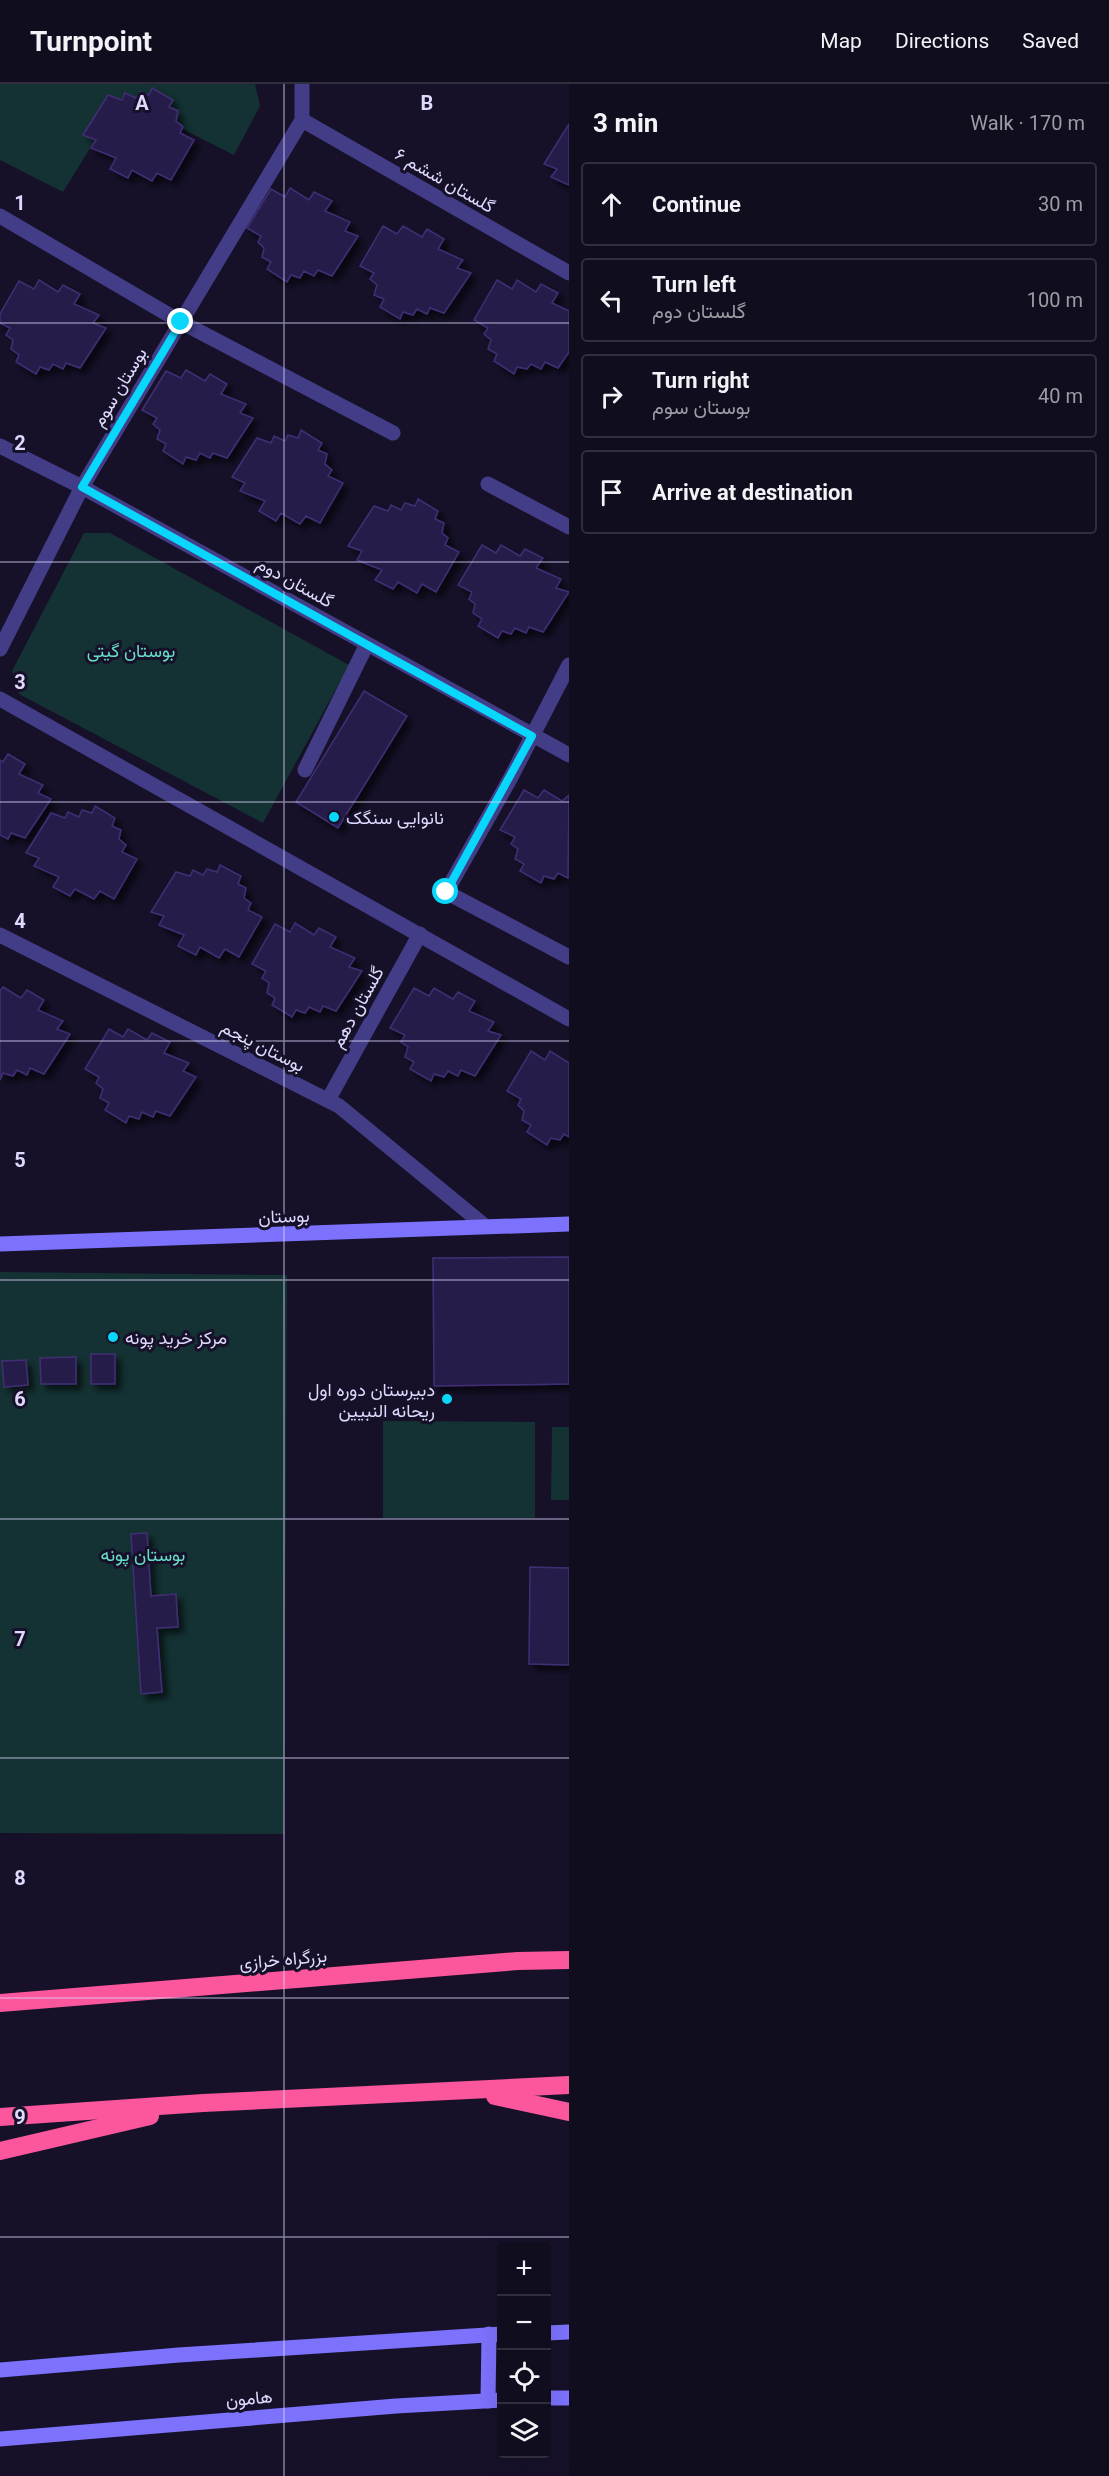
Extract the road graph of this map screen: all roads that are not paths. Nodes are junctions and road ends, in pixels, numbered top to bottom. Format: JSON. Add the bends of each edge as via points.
{"nodes":[{"id":1,"x":302,"y":84,"type":"edge"},
{"id":2,"x":302,"y":120,"type":"junction"},
{"id":3,"x":0,"y":216,"type":"edge"},
{"id":4,"x":569,"y":273,"type":"edge"},
{"id":5,"x":181,"y":322,"type":"junction"},
{"id":6,"x":393,"y":433,"type":"dead end"},
{"id":7,"x":0,"y":446,"type":"edge"},
{"id":8,"x":488,"y":484,"type":"dead end"},
{"id":9,"x":82,"y":487,"type":"junction"},
{"id":10,"x":569,"y":527,"type":"edge"},
{"id":11,"x":367,"y":644,"type":"junction"},
{"id":12,"x":0,"y":649,"type":"edge"},
{"id":13,"x":569,"y":665,"type":"edge"},
{"id":14,"x":0,"y":699,"type":"edge"},
{"id":15,"x":532,"y":736,"type":"junction"},
{"id":16,"x":569,"y":755,"type":"edge"},
{"id":17,"x":305,"y":770,"type":"dead end"},
{"id":18,"x":420,"y":933,"type":"junction"},
{"id":19,"x":0,"y":935,"type":"edge"},
{"id":20,"x":569,"y":957,"type":"edge"},
{"id":21,"x":569,"y":1019,"type":"edge"},
{"id":22,"x":328,"y":1100,"type":"junction"},
{"id":23,"x":569,"y":1224,"type":"edge"},
{"id":24,"x":485,"y":1226,"type":"junction"},
{"id":25,"x":0,"y":1244,"type":"edge"},
{"id":26,"x":569,"y":1960,"type":"edge"},
{"id":27,"x":0,"y":2003,"type":"edge"},
{"id":28,"x":569,"y":2085,"type":"edge"},
{"id":29,"x":472,"y":2091,"type":"junction"},
{"id":30,"x":203,"y":2103,"type":"junction"},
{"id":31,"x":569,"y":2112,"type":"edge"},
{"id":32,"x":0,"y":2117,"type":"edge"},
{"id":33,"x":0,"y":2151,"type":"edge"},
{"id":34,"x":551,"y":2332,"type":"edge"},
{"id":35,"x":569,"y":2332,"type":"edge"},
{"id":36,"x":495,"y":2334,"type":"edge"},
{"id":37,"x":0,"y":2370,"type":"edge"},
{"id":38,"x":551,"y":2398,"type":"edge"},
{"id":39,"x":569,"y":2398,"type":"edge"},
{"id":40,"x":495,"y":2400,"type":"edge"},
{"id":41,"x":0,"y":2439,"type":"edge"}],
"edges":[{"from":1,"to":2,"type":"street"},
{"from":2,"to":4,"type":"street","name":"گلستان ششم ۶"},
{"from":2,"to":5,"type":"street","name":"بوستان سوم"},
{"from":3,"to":5,"type":"street"},
{"from":5,"to":6,"type":"street"},
{"from":5,"to":9,"type":"street","name":"بوستان سوم"},
{"from":7,"to":9,"type":"street","name":"گلستان دوم"},
{"from":8,"to":10,"type":"street"},
{"from":9,"to":11,"type":"street","name":"گلستان دوم"},
{"from":9,"to":12,"type":"street","name":"بوستان سوم"},
{"from":11,"to":15,"type":"street","name":"گلستان دوم"},
{"from":11,"to":17,"type":"street"},
{"from":13,"to":15,"type":"street"},
{"from":14,"to":18,"type":"street"},
{"from":15,"to":16,"type":"street","name":"گلستان دوم"},
{"from":15,"to":20,"type":"street","via":[[446,892]]},
{"from":18,"to":21,"type":"street"},
{"from":18,"to":22,"type":"street","name":"گلستان دهم"},
{"from":19,"to":22,"type":"street","name":"بوستان پنجم"},
{"from":22,"to":24,"type":"street","name":"بوستان پنجم"},
{"from":23,"to":24,"type":"street","name":"بوستان"},
{"from":24,"to":25,"type":"street","name":"بوستان"},
{"from":26,"to":27,"type":"highway","name":"بزرگراه خرازی"},
{"from":28,"to":29,"type":"highway"},
{"from":29,"to":30,"type":"highway"},
{"from":29,"to":31,"type":"highway"},
{"from":30,"to":32,"type":"highway"},
{"from":30,"to":33,"type":"highway"},
{"from":34,"to":35,"type":"street"},
{"from":36,"to":37,"type":"street"},
{"from":36,"to":40,"type":"street"},
{"from":38,"to":39,"type":"street"},
{"from":40,"to":41,"type":"street","name":"هامون"}]}
